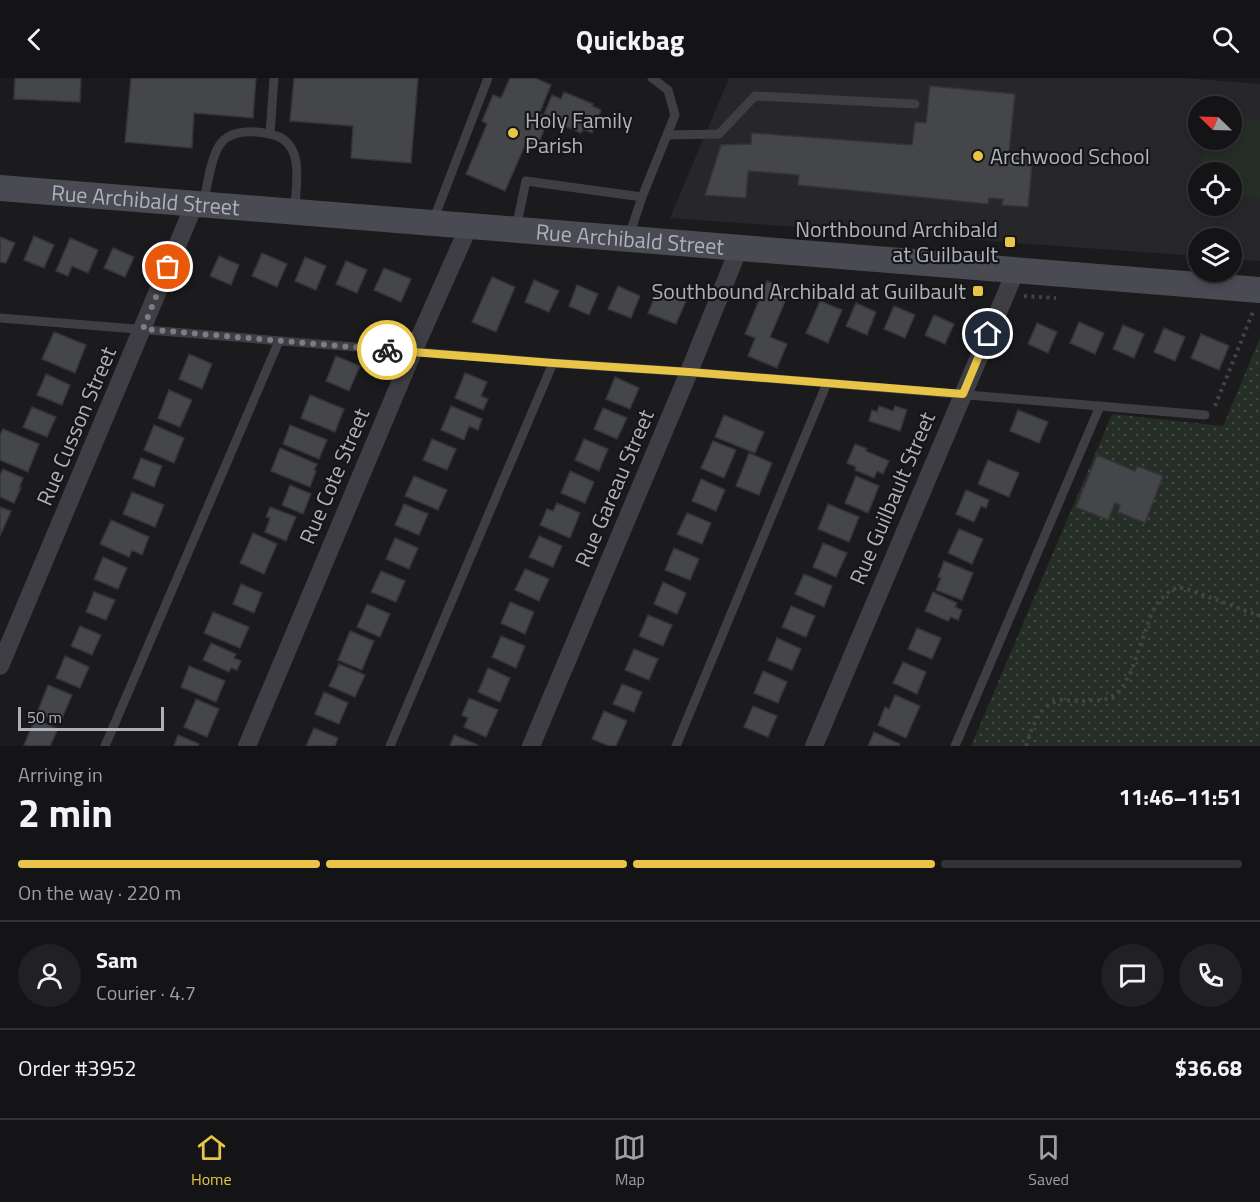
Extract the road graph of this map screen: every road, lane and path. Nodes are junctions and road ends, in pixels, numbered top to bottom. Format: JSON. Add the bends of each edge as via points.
{"nodes":[{"id":1,"x":274,"y":78,"type":"edge"},
{"id":2,"x":488,"y":78,"type":"edge"},
{"id":3,"x":652,"y":78,"type":"edge"},
{"id":4,"x":915,"y":104,"type":"dead end"},
{"id":5,"x":270,"y":134,"type":"junction"},
{"id":6,"x":667,"y":135,"type":"junction"},
{"id":7,"x":0,"y":188,"type":"edge"},
{"id":8,"x":642,"y":196,"type":"junction"},
{"id":9,"x":199,"y":204,"type":"junction"},
{"id":10,"x":294,"y":212,"type":"junction"},
{"id":11,"x":433,"y":223,"type":"junction"},
{"id":12,"x":470,"y":226,"type":"junction"},
{"id":13,"x":516,"y":230,"type":"junction"},
{"id":14,"x":628,"y":238,"type":"junction"},
{"id":15,"x":739,"y":248,"type":"junction"},
{"id":16,"x":1016,"y":270,"type":"junction"},
{"id":17,"x":1256,"y":301,"type":"edge"},
{"id":18,"x":2,"y":318,"type":"edge"},
{"id":19,"x":0,"y":329,"type":"edge"},
{"id":20,"x":143,"y":329,"type":"junction"},
{"id":21,"x":279,"y":341,"type":"junction"},
{"id":22,"x":413,"y":352,"type":"junction"},
{"id":23,"x":553,"y":363,"type":"junction"},
{"id":24,"x":689,"y":372,"type":"junction"},
{"id":25,"x":827,"y":383,"type":"junction"},
{"id":26,"x":963,"y":394,"type":"junction"},
{"id":27,"x":1100,"y":406,"type":"junction"},
{"id":28,"x":1205,"y":415,"type":"joint"},
{"id":29,"x":1260,"y":616,"type":"edge"},
{"id":30,"x":0,"y":666,"type":"edge"},
{"id":31,"x":105,"y":746,"type":"edge"},
{"id":32,"x":247,"y":746,"type":"edge"},
{"id":33,"x":390,"y":746,"type":"edge"},
{"id":34,"x":531,"y":746,"type":"edge"},
{"id":35,"x":676,"y":746,"type":"edge"},
{"id":36,"x":814,"y":746,"type":"edge"},
{"id":37,"x":955,"y":746,"type":"edge"},
{"id":38,"x":1026,"y":746,"type":"edge"}],
"edges":[{"from":1,"to":5,"type":"lane"},
{"from":2,"to":11,"type":"lane"},
{"from":3,"to":6,"type":"lane","via":[[668,90],[675,115]]},
{"from":4,"to":6,"type":"lane","via":[[755,96],[719,134]]},
{"from":5,"to":9,"type":"lane","via":[[236,133],[222,143]]},
{"from":5,"to":10,"type":"lane","via":[[283,139],[296,160]]},
{"from":6,"to":8,"type":"lane"},
{"from":7,"to":9,"type":"main road","name":"Rue Archibald Street"},
{"from":8,"to":13,"type":"lane","via":[[526,182]]},
{"from":8,"to":14,"type":"lane"},
{"from":9,"to":10,"type":"main road","name":"Rue Archibald Street"},
{"from":9,"to":20,"type":"street","name":"Rue Cusson Street"},
{"from":10,"to":11,"type":"main road","name":"Rue Archibald Street"},
{"from":11,"to":12,"type":"main road","name":"Rue Archibald Street"},
{"from":12,"to":13,"type":"main road","name":"Rue Archibald Street"},
{"from":12,"to":22,"type":"street","name":"Rue Cote Street"},
{"from":13,"to":14,"type":"main road","name":"Rue Archibald Street"},
{"from":14,"to":15,"type":"main road","name":"Rue Archibald Street"},
{"from":15,"to":16,"type":"main road","name":"Rue Archibald Street"},
{"from":15,"to":24,"type":"street","name":"Rue Gareau Street"},
{"from":16,"to":17,"type":"main road","name":"Rue Archibald Street"},
{"from":16,"to":26,"type":"street","name":"Rue Guilbault Street"},
{"from":17,"to":28,"type":"path","via":[[1211,415]]},
{"from":18,"to":19,"type":"lane"},
{"from":18,"to":20,"type":"lane"},
{"from":20,"to":21,"type":"lane"},
{"from":20,"to":30,"type":"street","name":"Rue Cusson Street"},
{"from":21,"to":22,"type":"lane"},
{"from":21,"to":31,"type":"lane"},
{"from":22,"to":23,"type":"lane"},
{"from":22,"to":32,"type":"street","name":"Rue Cote Street"},
{"from":23,"to":24,"type":"lane"},
{"from":23,"to":33,"type":"lane"},
{"from":24,"to":25,"type":"lane"},
{"from":24,"to":34,"type":"street","name":"Rue Gareau Street"},
{"from":25,"to":26,"type":"lane"},
{"from":25,"to":35,"type":"lane"},
{"from":26,"to":27,"type":"lane"},
{"from":26,"to":36,"type":"street","name":"Rue Guilbault Street"},
{"from":27,"to":28,"type":"lane"},
{"from":27,"to":37,"type":"lane"},
{"from":29,"to":38,"type":"path","via":[[1187,589],[1178,587],[1167,593],[1152,612],[1122,688],[1104,700],[1061,700],[1049,704],[1040,713]]}]}
